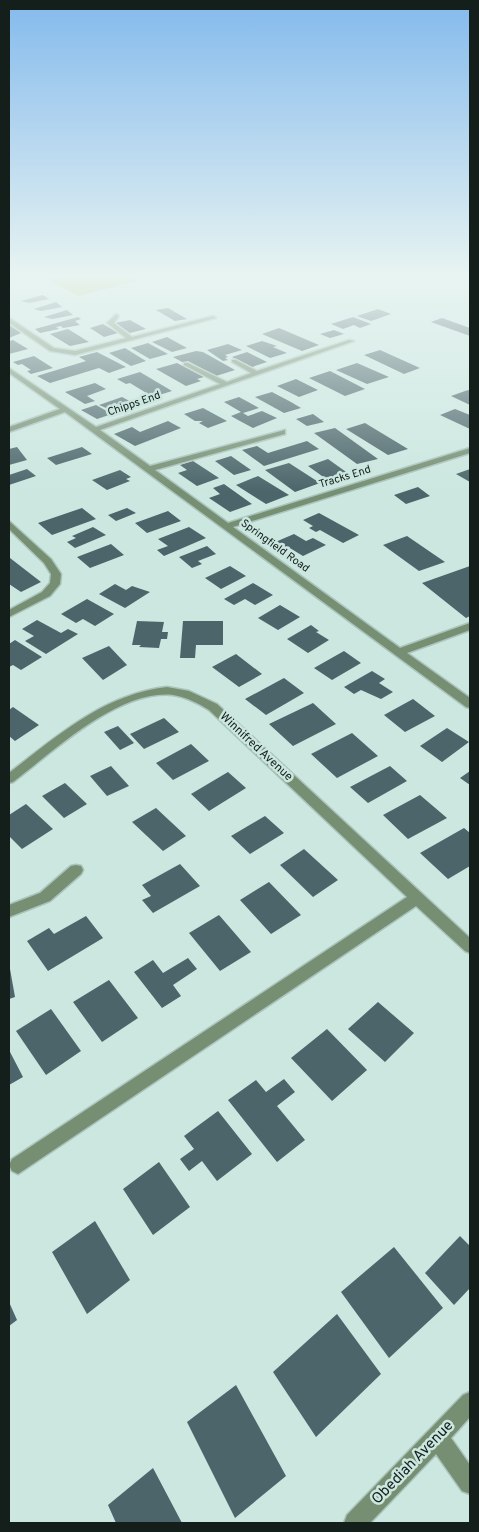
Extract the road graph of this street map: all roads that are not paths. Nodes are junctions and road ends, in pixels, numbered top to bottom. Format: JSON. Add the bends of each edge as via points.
{"nodes":[{"id":1,"x":50,"y":348,"type":"edge"},
{"id":2,"x":93,"y":348,"type":"edge"},
{"id":3,"x":330,"y":348,"type":"edge"},
{"id":4,"x":75,"y":353,"type":"junction"},
{"id":5,"x":48,"y":360,"type":"dead end"},
{"id":6,"x":234,"y":362,"type":"dead end"},
{"id":7,"x":186,"y":364,"type":"dead end"},
{"id":8,"x":9,"y":370,"type":"edge"},
{"id":9,"x":257,"y":374,"type":"junction"},
{"id":10,"x":226,"y":384,"type":"junction"},
{"id":11,"x":66,"y":409,"type":"junction"},
{"id":12,"x":9,"y":430,"type":"edge"},
{"id":13,"x":94,"y":430,"type":"junction"},
{"id":14,"x":282,"y":432,"type":"dead end"},
{"id":15,"x":470,"y":450,"type":"edge"},
{"id":16,"x":148,"y":470,"type":"junction"},
{"id":17,"x":9,"y":524,"type":"edge"},
{"id":18,"x":226,"y":526,"type":"junction"},
{"id":19,"x":9,"y":614,"type":"edge"},
{"id":20,"x":470,"y":626,"type":"edge"},
{"id":21,"x":399,"y":652,"type":"junction"},
{"id":22,"x":470,"y":704,"type":"edge"},
{"id":23,"x":9,"y":778,"type":"edge"},
{"id":24,"x":76,"y":870,"type":"dead end"},
{"id":25,"x":417,"y":898,"type":"junction"},
{"id":26,"x":9,"y":911,"type":"edge"},
{"id":27,"x":470,"y":947,"type":"edge"},
{"id":28,"x":18,"y":1166,"type":"dead end"},
{"id":29,"x":470,"y":1402,"type":"edge"},
{"id":30,"x":437,"y":1437,"type":"junction"},
{"id":31,"x":470,"y":1482,"type":"edge"},
{"id":32,"x":355,"y":1523,"type":"edge"}],
"edges":[{"from":1,"to":4,"type":"street"},
{"from":2,"to":4,"type":"street"},
{"from":3,"to":9,"type":"street","name":"Chipps End"},
{"from":4,"to":5,"type":"street"},
{"from":6,"to":9,"type":"street"},
{"from":7,"to":10,"type":"street"},
{"from":8,"to":11,"type":"street","name":"Springfield Road"},
{"from":9,"to":10,"type":"street","name":"Chipps End"},
{"from":10,"to":13,"type":"street","name":"Chipps End"},
{"from":11,"to":12,"type":"street"},
{"from":11,"to":13,"type":"street","name":"Springfield Road"},
{"from":13,"to":16,"type":"street","name":"Springfield Road"},
{"from":14,"to":16,"type":"street"},
{"from":15,"to":18,"type":"street","name":"Tracks End"},
{"from":16,"to":18,"type":"street","name":"Springfield Road"},
{"from":17,"to":19,"type":"street","via":[[48,561],[56,574],[55,584],[46,594]]},
{"from":18,"to":21,"type":"street","name":"Springfield Road"},
{"from":20,"to":21,"type":"street"},
{"from":21,"to":22,"type":"street","name":"Springfield Road"},
{"from":23,"to":25,"type":"street","name":"Winnifred Avenue","via":[[115,703],[150,692],[184,693],[213,707]]},
{"from":24,"to":26,"type":"street","via":[[45,897]]},
{"from":25,"to":27,"type":"street","name":"Winnifred Avenue"},
{"from":25,"to":28,"type":"street"},
{"from":29,"to":30,"type":"street","name":"Obediah Avenue"},
{"from":30,"to":31,"type":"street"},
{"from":30,"to":32,"type":"street","name":"Obediah Avenue"}]}
